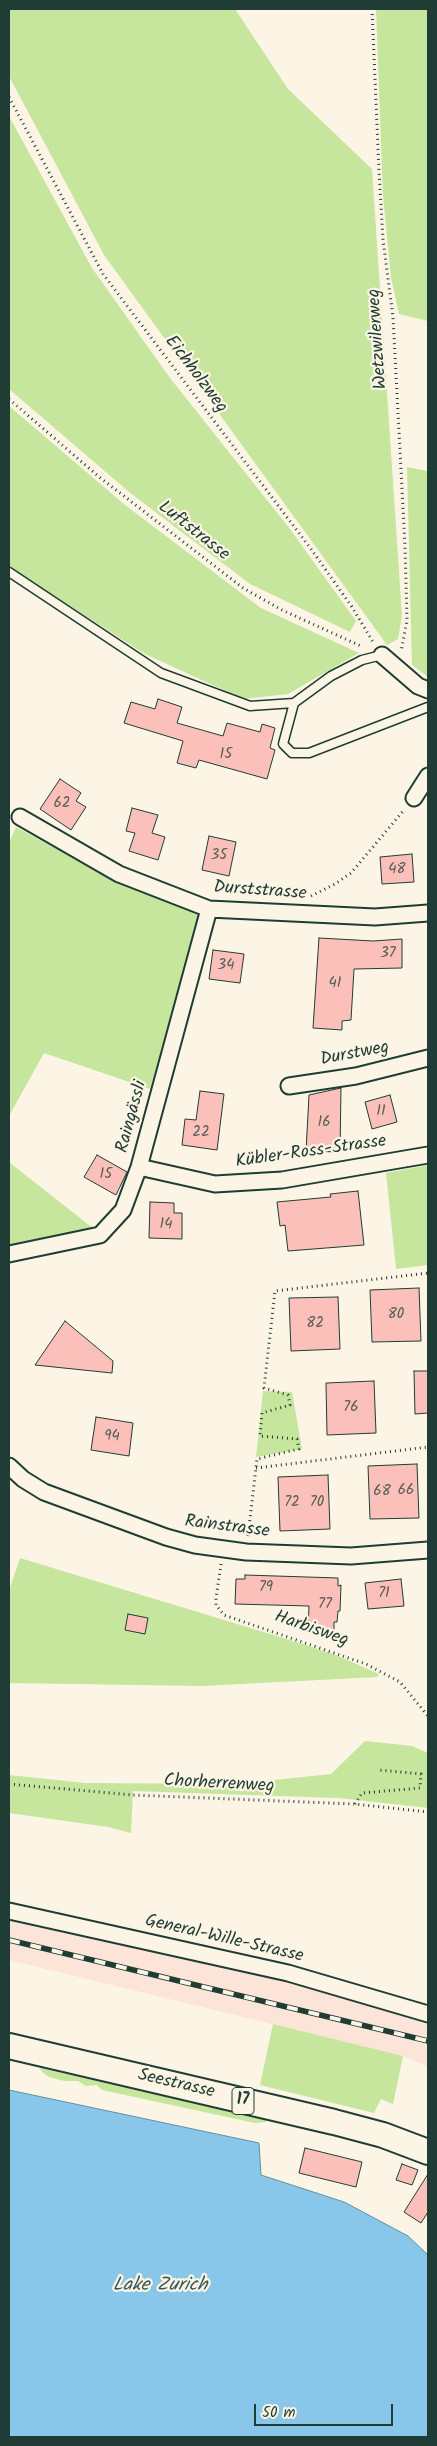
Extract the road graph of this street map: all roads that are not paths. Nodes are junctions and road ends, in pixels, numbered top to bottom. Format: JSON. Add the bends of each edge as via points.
{"nodes":[{"id":1,"x":9,"y":572,"type":"edge"},
{"id":2,"x":382,"y":655,"type":"joint"},
{"id":3,"x":428,"y":690,"type":"edge"},
{"id":4,"x":294,"y":702,"type":"junction"},
{"id":5,"x":428,"y":707,"type":"edge"},
{"id":6,"x":428,"y":776,"type":"edge"},
{"id":7,"x":414,"y":798,"type":"road end"},
{"id":8,"x":20,"y":817,"type":"dead end"},
{"id":9,"x":209,"y":910,"type":"junction"},
{"id":10,"x":428,"y":913,"type":"edge"},
{"id":11,"x":428,"y":1058,"type":"edge"},
{"id":12,"x":290,"y":1086,"type":"dead end"},
{"id":13,"x":428,"y":1155,"type":"edge"},
{"id":14,"x":139,"y":1167,"type":"junction"},
{"id":15,"x":9,"y":1254,"type":"edge"},
{"id":16,"x":9,"y":1466,"type":"edge"},
{"id":17,"x":428,"y":1550,"type":"edge"},
{"id":18,"x":9,"y":1911,"type":"edge"},
{"id":19,"x":428,"y":2014,"type":"edge"},
{"id":20,"x":9,"y":2046,"type":"edge"},
{"id":21,"x":428,"y":2152,"type":"edge"}],
"edges":[{"from":1,"to":4,"type":"lane","via":[[161,673],[250,706]]},
{"from":2,"to":3,"type":"street","via":[[418,686]]},
{"from":2,"to":4,"type":"lane","via":[[362,660],[339,672]]},
{"from":4,"to":5,"type":"lane","via":[[283,744],[292,753],[309,753]]},
{"from":6,"to":7,"type":"street"},
{"from":8,"to":9,"type":"street","name":"Durststrasse","via":[[119,874]]},
{"from":9,"to":10,"type":"street","name":"Durststrasse","via":[[375,917]]},
{"from":9,"to":14,"type":"street","name":"Raingässli"},
{"from":11,"to":12,"type":"street","name":"Durstweg","via":[[356,1076]]},
{"from":13,"to":14,"type":"street","name":"Kübler-Ross-Strasse","via":[[282,1180],[215,1184]]},
{"from":14,"to":15,"type":"street","name":"Raingässli","via":[[123,1210],[100,1235]]},
{"from":16,"to":17,"type":"street","name":"Rainstrasse","via":[[44,1492],[195,1545],[246,1552],[350,1556]]},
{"from":18,"to":19,"type":"street","name":"General-Wille-Strasse","via":[[288,1974]]},
{"from":20,"to":21,"type":"main road","name":"Seestrasse","number":"17","via":[[334,2122],[383,2135]]}]}
